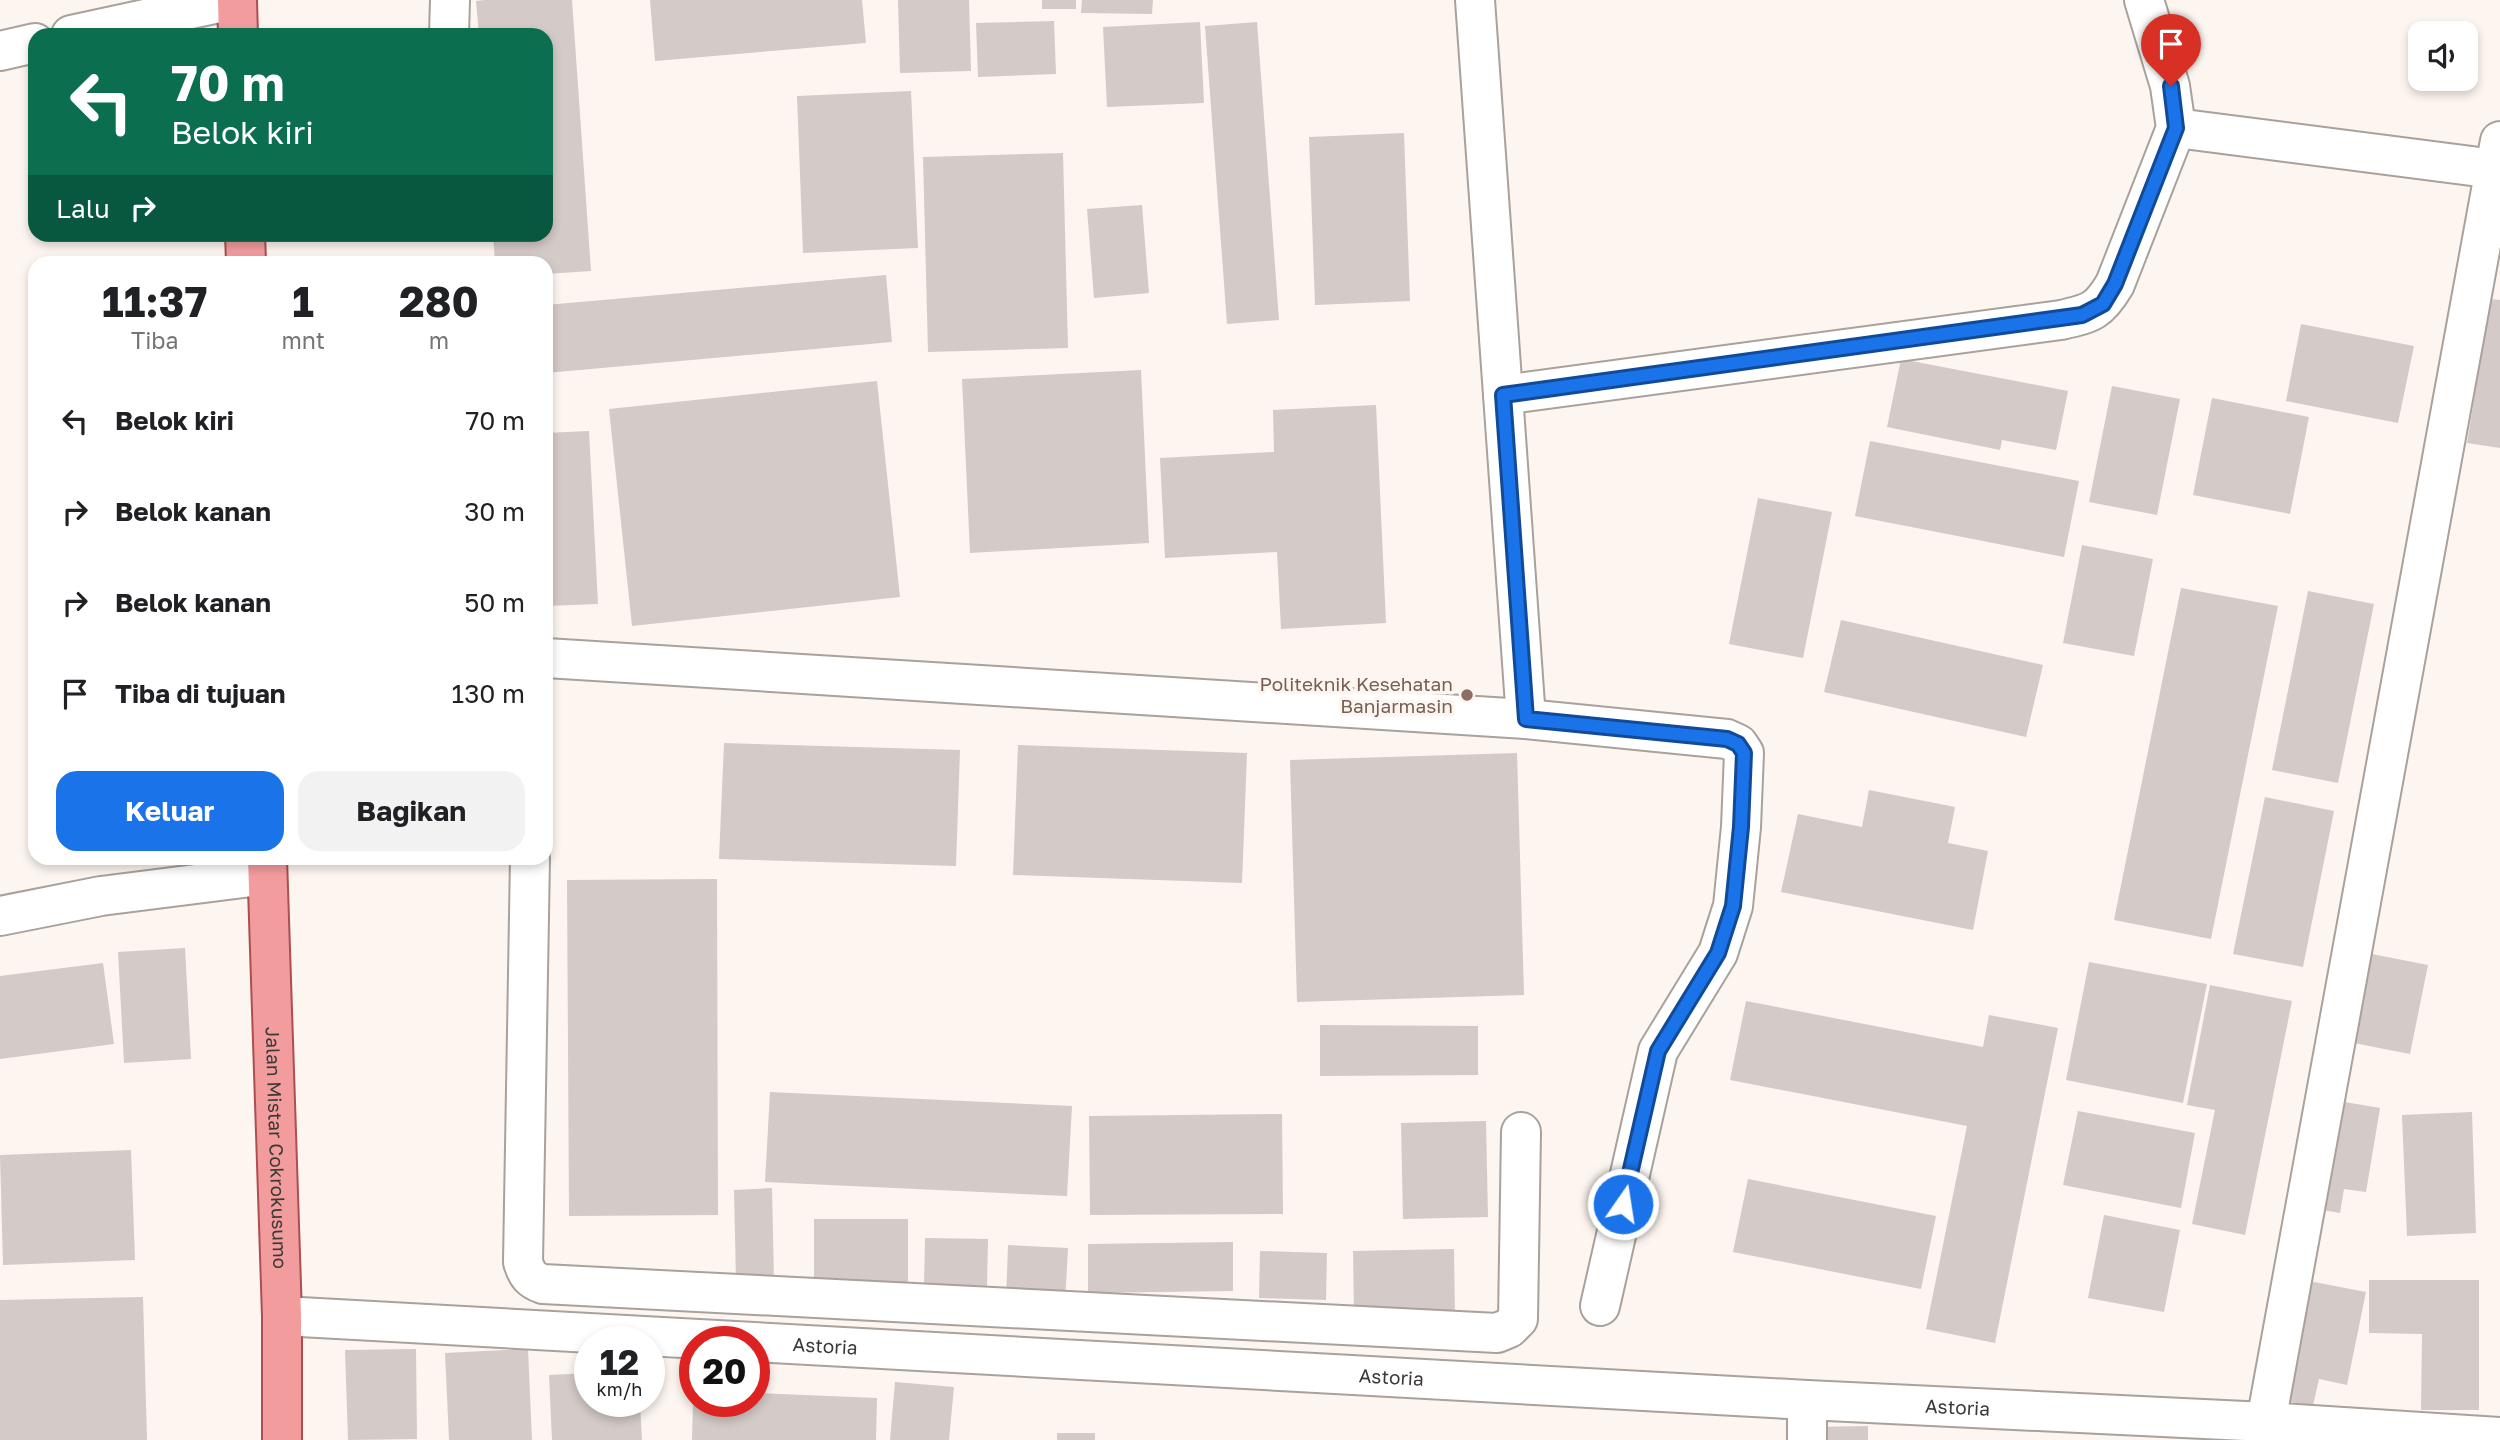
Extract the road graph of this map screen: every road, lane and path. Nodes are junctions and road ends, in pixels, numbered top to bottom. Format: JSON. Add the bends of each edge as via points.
{"nodes":[{"id":1,"x":235,"y":0,"type":"edge"},
{"id":2,"x":450,"y":0,"type":"edge"},
{"id":3,"x":1475,"y":0,"type":"edge"},
{"id":4,"x":2144,"y":0,"type":"edge"},
{"id":5,"x":104,"y":28,"type":"edge"},
{"id":6,"x":237,"y":28,"type":"edge"},
{"id":7,"x":449,"y":28,"type":"edge"},
{"id":8,"x":28,"y":45,"type":"edge"},
{"id":9,"x":0,"y":51,"type":"edge"},
{"id":10,"x":2176,"y":128,"type":"junction"},
{"id":11,"x":2498,"y":155,"type":"edge"},
{"id":12,"x":1503,"y":395,"type":"junction"},
{"id":13,"x":553,"y":658,"type":"edge"},
{"id":14,"x":1526,"y":719,"type":"junction"},
{"id":15,"x":530,"y":865,"type":"edge"},
{"id":16,"x":267,"y":866,"type":"edge"},
{"id":17,"x":0,"y":916,"type":"edge"},
{"id":18,"x":1521,"y":1132,"type":"dead end"},
{"id":19,"x":1600,"y":1306,"type":"dead end"},
{"id":20,"x":282,"y":1316,"type":"junction"},
{"id":21,"x":1807,"y":1400,"type":"junction"},
{"id":22,"x":2266,"y":1422,"type":"junction"},
{"id":23,"x":2500,"y":1437,"type":"edge"},
{"id":24,"x":282,"y":1440,"type":"edge"},
{"id":25,"x":1807,"y":1440,"type":"edge"}],
"edges":[{"from":1,"to":5,"type":"street"},
{"from":1,"to":6,"type":"main road"},
{"from":2,"to":7,"type":"street"},
{"from":3,"to":12,"type":"street"},
{"from":4,"to":10,"type":"street","via":[[2171,86]]},
{"from":8,"to":9,"type":"street"},
{"from":10,"to":11,"type":"street"},
{"from":10,"to":12,"type":"street","via":[[2115,284],[2103,304],[2082,315]]},
{"from":11,"to":22,"type":"street"},
{"from":12,"to":14,"type":"street"},
{"from":13,"to":14,"type":"street"},
{"from":14,"to":19,"type":"street","via":[[1727,739],[1744,753],[1733,906],[1718,953],[1658,1051]]},
{"from":15,"to":18,"type":"street","via":[[523,1262],[526,1275],[543,1284],[1497,1333],[1518,1319]]},
{"from":16,"to":17,"type":"street"},
{"from":16,"to":20,"type":"main road","name":"Jalan Mistar Cokrokusumo"},
{"from":20,"to":21,"type":"street","name":"Astoria"},
{"from":20,"to":24,"type":"main road","name":"Jalan Mistar Cokrokusumo"},
{"from":21,"to":22,"type":"street","name":"Astoria"},
{"from":21,"to":25,"type":"street"},
{"from":22,"to":23,"type":"street","name":"Astoria"}]}
